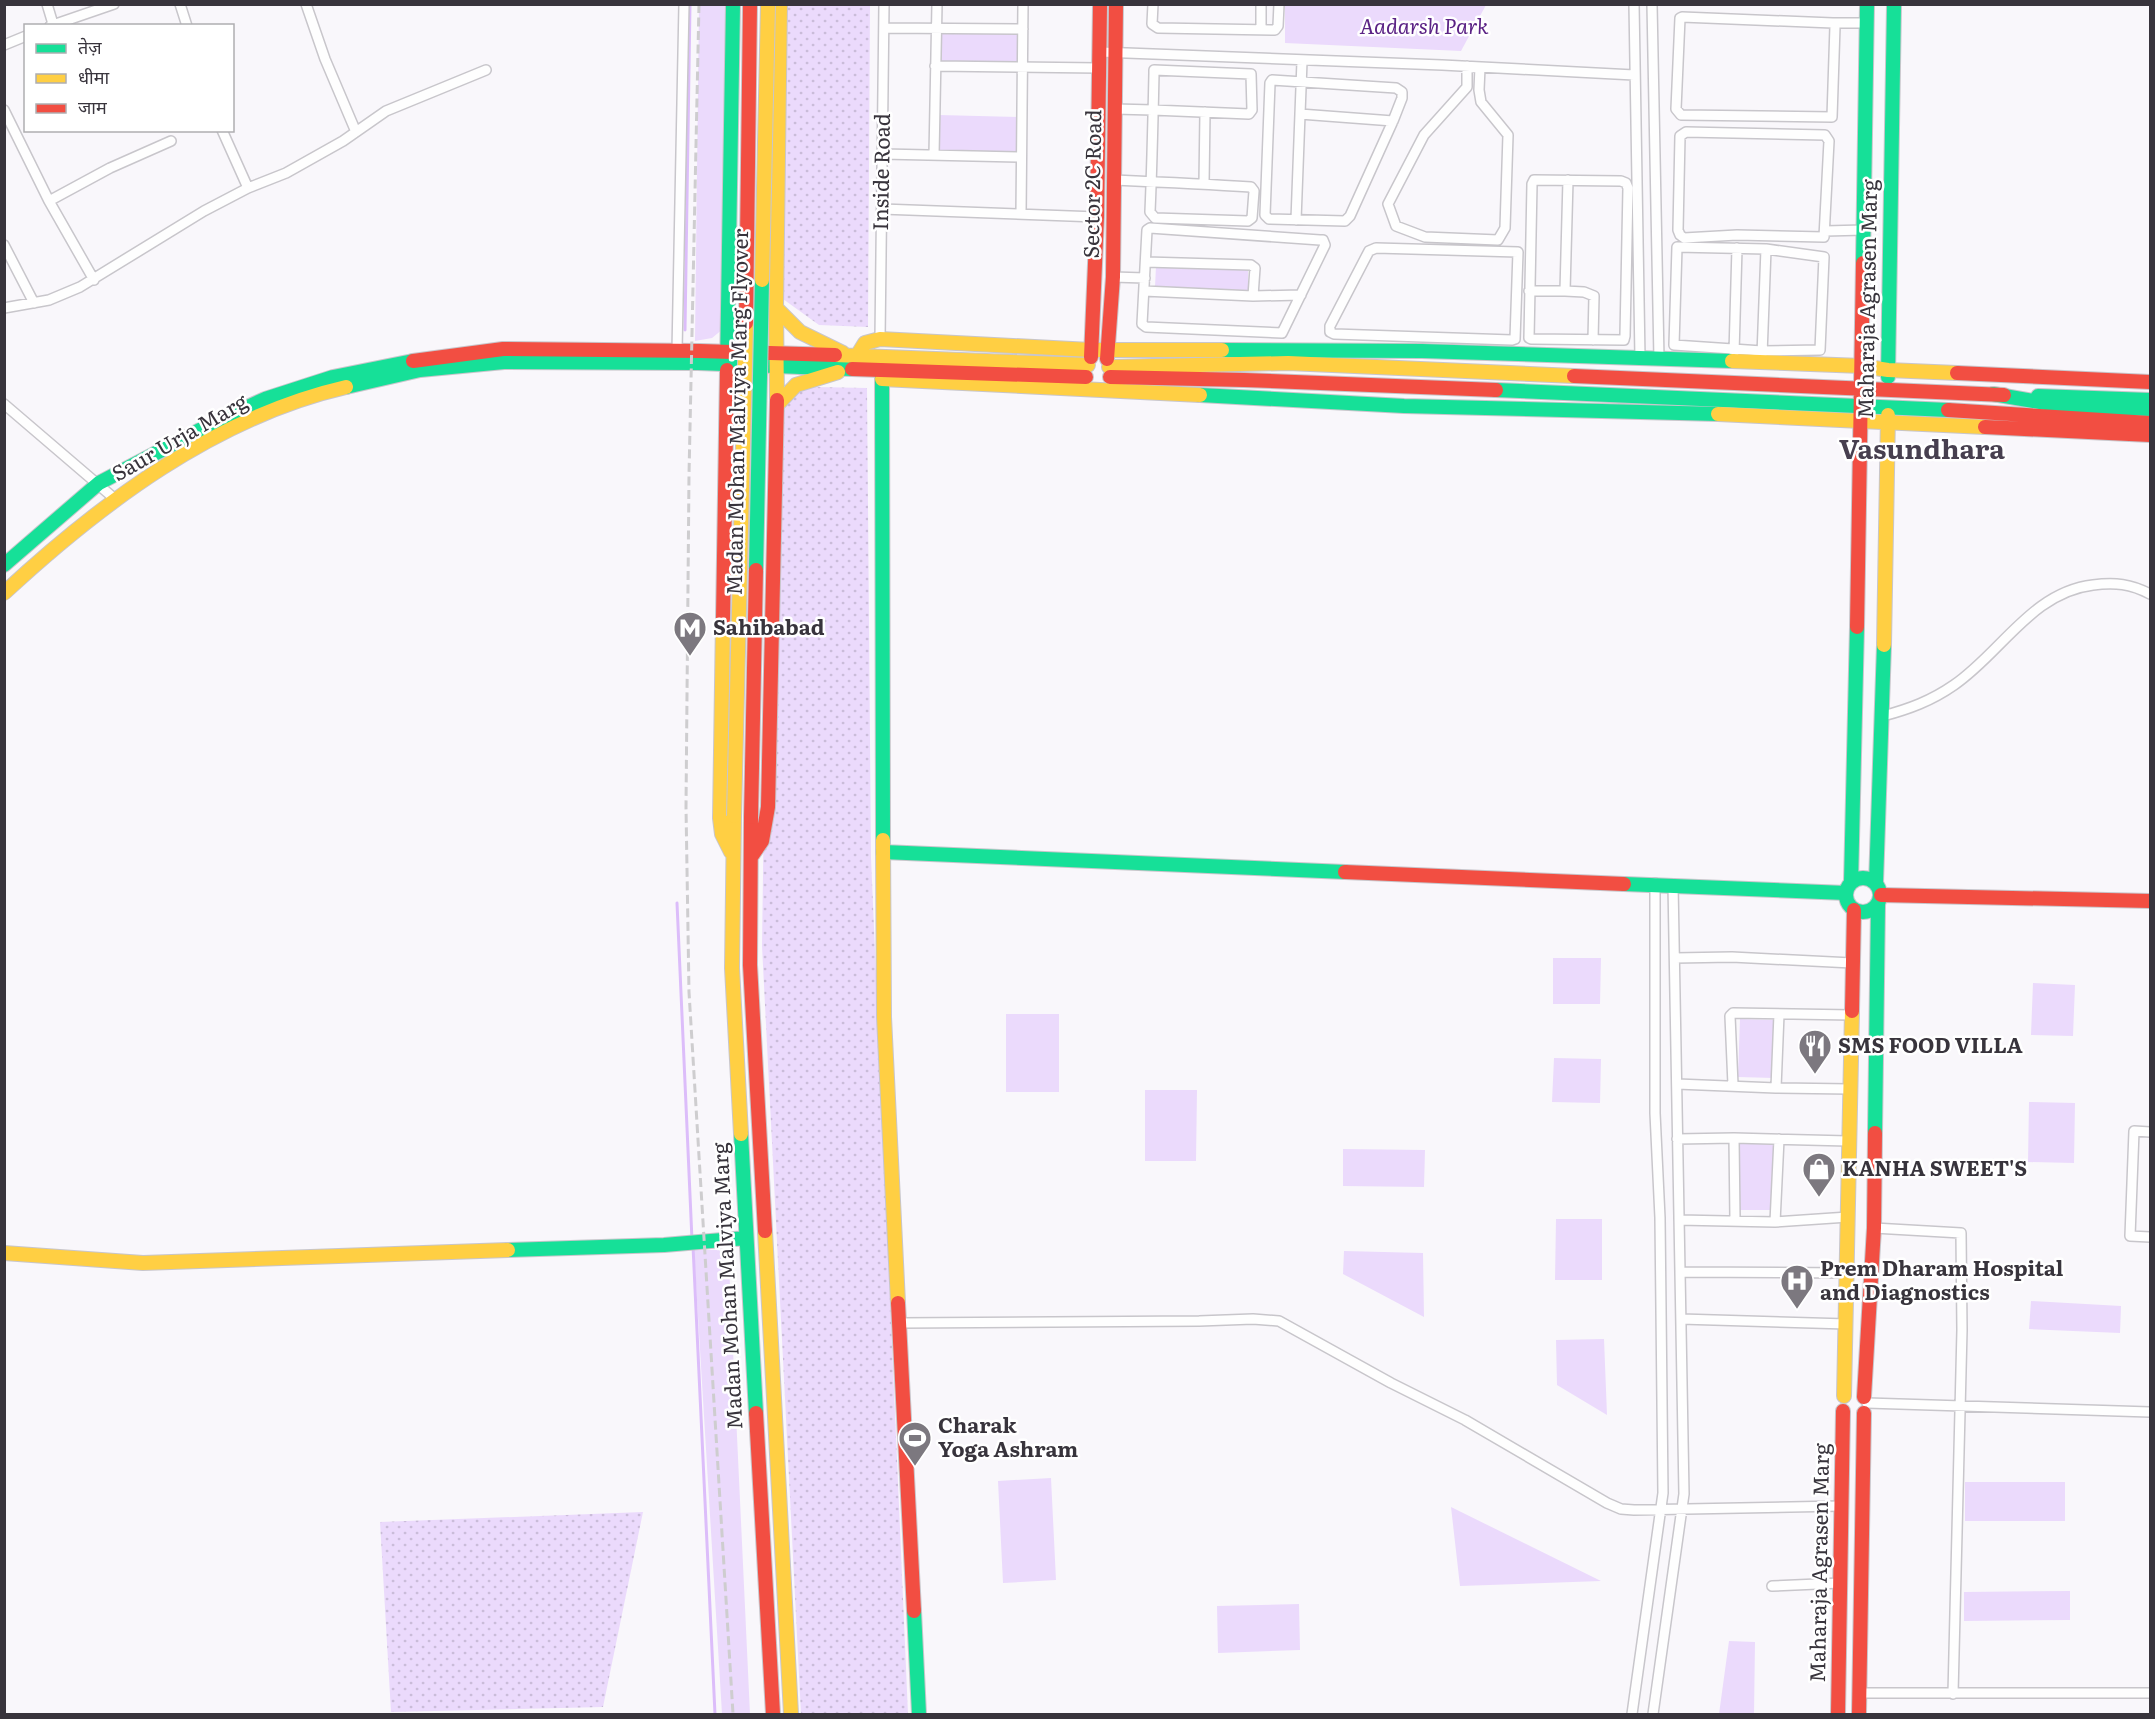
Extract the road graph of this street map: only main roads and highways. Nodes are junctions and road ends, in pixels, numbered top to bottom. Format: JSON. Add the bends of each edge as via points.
{"nodes":[{"id":1,"x":733,"y":4,"type":"edge"},
{"id":2,"x":750,"y":4,"type":"edge"},
{"id":3,"x":768,"y":4,"type":"edge"},
{"id":4,"x":780,"y":4,"type":"edge"},
{"id":5,"x":1100,"y":4,"type":"edge"},
{"id":6,"x":1116,"y":4,"type":"edge"},
{"id":7,"x":1867,"y":4,"type":"edge"},
{"id":8,"x":1894,"y":4,"type":"edge"},
{"id":9,"x":776,"y":308,"type":"junction"},
{"id":10,"x":1092,"y":332,"type":"junction"},
{"id":11,"x":1074,"y":348,"type":"junction"},
{"id":12,"x":729,"y":358,"type":"junction"},
{"id":13,"x":777,"y":360,"type":"junction"},
{"id":14,"x":851,"y":360,"type":"junction"},
{"id":15,"x":1048,"y":362,"type":"junction"},
{"id":16,"x":1089,"y":364,"type":"junction"},
{"id":17,"x":1109,"y":364,"type":"junction"},
{"id":18,"x":1862,"y":366,"type":"junction"},
{"id":19,"x":1888,"y":370,"type":"junction"},
{"id":20,"x":882,"y":374,"type":"junction"},
{"id":21,"x":1136,"y":377,"type":"junction"},
{"id":22,"x":2151,"y":382,"type":"edge"},
{"id":23,"x":1862,"y":389,"type":"junction"},
{"id":24,"x":1888,"y":390,"type":"junction"},
{"id":25,"x":1156,"y":394,"type":"junction"},
{"id":26,"x":1993,"y":394,"type":"junction"},
{"id":27,"x":2151,"y":400,"type":"edge"},
{"id":28,"x":777,"y":405,"type":"junction"},
{"id":29,"x":1861,"y":405,"type":"junction"},
{"id":30,"x":1888,"y":406,"type":"junction"},
{"id":31,"x":2151,"y":409,"type":"edge"},
{"id":32,"x":1861,"y":422,"type":"junction"},
{"id":33,"x":1887,"y":423,"type":"junction"},
{"id":34,"x":2151,"y":423,"type":"edge"},
{"id":35,"x":2151,"y":435,"type":"edge"},
{"id":36,"x":4,"y":565,"type":"edge"},
{"id":37,"x":4,"y":593,"type":"edge"},
{"id":38,"x":883,"y":852,"type":"junction"},
{"id":39,"x":732,"y":854,"type":"junction"},
{"id":40,"x":751,"y":857,"type":"junction"},
{"id":41,"x":1849,"y":888,"type":"junction"},
{"id":42,"x":1878,"y":894,"type":"junction"},
{"id":43,"x":2151,"y":901,"type":"edge"},
{"id":44,"x":1854,"y":910,"type":"junction"},
{"id":45,"x":746,"y":1238,"type":"junction"},
{"id":46,"x":4,"y":1252,"type":"edge"},
{"id":47,"x":1844,"y":1396,"type":"junction"},
{"id":48,"x":1865,"y":1404,"type":"junction"},
{"id":49,"x":1843,"y":1411,"type":"junction"},
{"id":50,"x":773,"y":1714,"type":"edge"},
{"id":51,"x":791,"y":1714,"type":"edge"},
{"id":52,"x":919,"y":1714,"type":"edge"},
{"id":53,"x":1838,"y":1714,"type":"edge"},
{"id":54,"x":1859,"y":1714,"type":"edge"}],
"edges":[{"from":1,"to":12,"type":"main road"},
{"from":2,"to":39,"type":"main road","name":"Madan Mohan Malviya Marg Flyover","bridge":true},
{"from":3,"to":40,"type":"main road","name":"Madan Mohan Malviya Marg Flyover","bridge":true},
{"from":4,"to":9,"type":"main road"},
{"from":5,"to":10,"type":"main road","name":"Sector 2C Road"},
{"from":6,"to":17,"type":"main road","name":"Sector 2C Road"},
{"from":7,"to":18,"type":"main road","name":"Maharaja Agrasen Marg"},
{"from":8,"to":19,"type":"main road","name":"Maharaja Agrasen Marg"},
{"from":9,"to":13,"type":"main road"},
{"from":9,"to":14,"type":"main road","via":[[800,332]]},
{"from":10,"to":11,"type":"main road"},
{"from":10,"to":16,"type":"main road","name":"Sector 2C Road"},
{"from":11,"to":14,"type":"main road","via":[[880,339],[865,344]]},
{"from":11,"to":15,"type":"main road"},
{"from":11,"to":16,"type":"main road"},
{"from":12,"to":13,"type":"main road"},
{"from":12,"to":36,"type":"main road","name":"Saur Urja Marg","via":[[677,351],[503,349],[333,377],[256,403],[99,483]]},
{"from":12,"to":37,"type":"main road","name":"Saur Urja Marg","via":[[504,362],[420,370],[332,390],[270,411],[212,438],[115,499]]},
{"from":12,"to":39,"type":"main road","via":[[720,818],[725,843]]},
{"from":13,"to":14,"type":"main road"},
{"from":13,"to":28,"type":"main road"},
{"from":14,"to":15,"type":"main road"},
{"from":14,"to":20,"type":"main road"},
{"from":14,"to":28,"type":"main road","via":[[796,385]]},
{"from":15,"to":16,"type":"main road"},
{"from":16,"to":17,"type":"main road"},
{"from":16,"to":17,"type":"main road","via":[[1089,382],[1097,386],[1105,383]]},
{"from":16,"to":20,"type":"main road"},
{"from":17,"to":18,"type":"main road","via":[[1422,344],[1535,355],[1659,359],[1734,355]]},
{"from":17,"to":21,"type":"main road"},
{"from":17,"to":23,"type":"main road","via":[[1288,363]]},
{"from":18,"to":19,"type":"main road"},
{"from":18,"to":23,"type":"main road","name":"Maharaja Agrasen Marg"},
{"from":19,"to":22,"type":"main road"},
{"from":19,"to":24,"type":"main road","name":"Maharaja Agrasen Marg"},
{"from":20,"to":25,"type":"main road"},
{"from":20,"to":38,"type":"main road"},
{"from":21,"to":25,"type":"main road"},
{"from":21,"to":29,"type":"main road"},
{"from":23,"to":24,"type":"main road"},
{"from":23,"to":29,"type":"main road","name":"Maharaja Agrasen Marg"},
{"from":24,"to":26,"type":"main road"},
{"from":24,"to":30,"type":"main road","name":"Maharaja Agrasen Marg"},
{"from":25,"to":32,"type":"main road"},
{"from":26,"to":27,"type":"main road"},
{"from":26,"to":31,"type":"main road","via":[[2063,406]]},
{"from":28,"to":40,"type":"main road","via":[[768,807],[762,841]]},
{"from":29,"to":30,"type":"main road"},
{"from":29,"to":32,"type":"main road","name":"Maharaja Agrasen Marg"},
{"from":30,"to":33,"type":"main road","name":"Maharaja Agrasen Marg"},
{"from":30,"to":34,"type":"main road"},
{"from":32,"to":33,"type":"main road"},
{"from":32,"to":41,"type":"main road","name":"Maharaja Agrasen Marg"},
{"from":33,"to":35,"type":"main road"},
{"from":33,"to":42,"type":"main road","name":"Maharaja Agrasen Marg"},
{"from":38,"to":41,"type":"main road"},
{"from":38,"to":52,"type":"main road","via":[[884,1017]]},
{"from":39,"to":45,"type":"main road","name":"Madan Mohan Malviya Marg","via":[[732,968]]},
{"from":40,"to":51,"type":"main road","name":"Madan Mohan Malviya Marg","via":[[751,977]]},
{"from":41,"to":42,"type":"main road","via":[[1866,878]]},
{"from":41,"to":44,"type":"main road","via":[[1848,903]]},
{"from":42,"to":43,"type":"main road"},
{"from":42,"to":44,"type":"main road","via":[[1868,912]]},
{"from":42,"to":48,"type":"main road","name":"Maharaja Agrasen Marg","via":[[1874,1228]]},
{"from":44,"to":47,"type":"main road","name":"Maharaja Agrasen Marg"},
{"from":45,"to":46,"type":"main road","via":[[143,1263]]},
{"from":45,"to":50,"type":"main road","name":"Madan Mohan Malviya Marg"},
{"from":47,"to":48,"type":"main road","via":[[1857,1392]]},
{"from":47,"to":49,"type":"main road","name":"Maharaja Agrasen Marg"},
{"from":48,"to":49,"type":"main road","name":"Maharaja Agrasen Marg","via":[[1853,1417]]},
{"from":48,"to":54,"type":"main road","name":"Maharaja Agrasen Marg"},
{"from":49,"to":53,"type":"main road","name":"Maharaja Agrasen Marg"}]}
